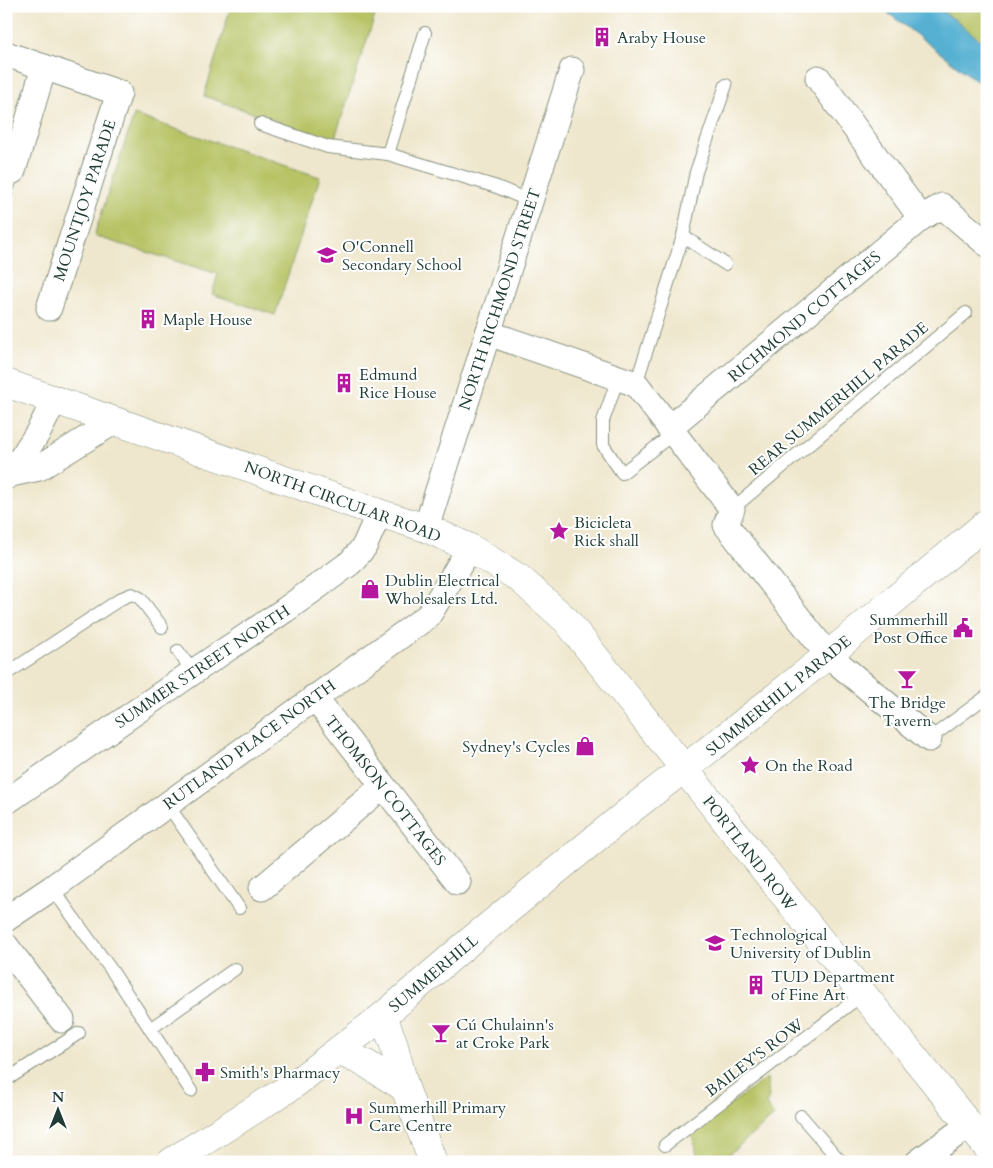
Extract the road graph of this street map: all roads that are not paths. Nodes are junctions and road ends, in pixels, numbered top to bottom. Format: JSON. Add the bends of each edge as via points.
{"nodes":[{"id":1,"x":425,"y":33,"type":"dead end"},
{"id":2,"x":6,"y":54,"type":"edge"},
{"id":3,"x":44,"y":67,"type":"junction"},
{"id":4,"x":572,"y":70,"type":"dead end"},
{"id":5,"x":818,"y":78,"type":"dead end"},
{"id":6,"x":726,"y":85,"type":"dead end"},
{"id":7,"x":260,"y":124,"type":"dead end"},
{"id":8,"x":388,"y":154,"type":"junction"},
{"id":9,"x":10,"y":182,"type":"edge"},
{"id":10,"x":530,"y":201,"type":"junction"},
{"id":11,"x":931,"y":212,"type":"junction"},
{"id":12,"x":683,"y":236,"type":"junction"},
{"id":13,"x":987,"y":244,"type":"edge"},
{"id":14,"x":725,"y":264,"type":"dead end"},
{"id":15,"x":48,"y":308,"type":"dead end"},
{"id":16,"x":966,"y":313,"type":"dead end"},
{"id":17,"x":488,"y":333,"type":"junction"},
{"id":18,"x":627,"y":381,"type":"junction"},
{"id":19,"x":6,"y":383,"type":"edge"},
{"id":20,"x":55,"y":400,"type":"junction"},
{"id":21,"x":115,"y":421,"type":"junction"},
{"id":22,"x":671,"y":431,"type":"junction"},
{"id":23,"x":8,"y":476,"type":"edge"},
{"id":24,"x":732,"y":509,"type":"junction"},
{"id":25,"x":379,"y":513,"type":"junction"},
{"id":26,"x":987,"y":523,"type":"edge"},
{"id":27,"x":426,"y":528,"type":"junction"},
{"id":28,"x":470,"y":548,"type":"junction"},
{"id":29,"x":162,"y":627,"type":"dead end"},
{"id":30,"x":178,"y":651,"type":"dead end"},
{"id":31,"x":828,"y":655,"type":"junction"},
{"id":32,"x":193,"y":672,"type":"junction"},
{"id":33,"x":6,"y":674,"type":"edge"},
{"id":34,"x":987,"y":696,"type":"edge"},
{"id":35,"x":314,"y":697,"type":"junction"},
{"id":36,"x":929,"y":739,"type":"joint"},
{"id":37,"x":684,"y":769,"type":"junction"},
{"id":38,"x":383,"y":786,"type":"junction"},
{"id":39,"x":6,"y":802,"type":"edge"},
{"id":40,"x":167,"y":804,"type":"junction"},
{"id":41,"x":458,"y":882,"type":"dead end"},
{"id":42,"x":52,"y":888,"type":"junction"},
{"id":43,"x":262,"y":888,"type":"dead end"},
{"id":44,"x":239,"y":908,"type":"dead end"},
{"id":45,"x":6,"y":919,"type":"edge"},
{"id":46,"x":6,"y":946,"type":"edge"},
{"id":47,"x":235,"y":969,"type":"dead end"},
{"id":48,"x":863,"y":994,"type":"junction"},
{"id":49,"x":383,"y":1016,"type":"junction"},
{"id":50,"x":70,"y":1027,"type":"joint"},
{"id":51,"x":150,"y":1028,"type":"junction"},
{"id":52,"x":338,"y":1051,"type":"junction"},
{"id":53,"x":6,"y":1080,"type":"edge"},
{"id":54,"x":405,"y":1088,"type":"junction"},
{"id":55,"x":191,"y":1091,"type":"dead end"},
{"id":56,"x":801,"y":1116,"type":"dead end"},
{"id":57,"x":969,"y":1125,"type":"junction"},
{"id":58,"x":665,"y":1145,"type":"dead end"},
{"id":59,"x":987,"y":1147,"type":"edge"},
{"id":60,"x":172,"y":1162,"type":"edge"},
{"id":61,"x":432,"y":1162,"type":"edge"},
{"id":62,"x":841,"y":1162,"type":"edge"},
{"id":63,"x":918,"y":1162,"type":"edge"}],
"edges":[{"from":1,"to":8,"type":"lane"},
{"from":2,"to":3,"type":"street"},
{"from":3,"to":9,"type":"street"},
{"from":3,"to":15,"type":"street","name":"MOUNTJOY PARADE","via":[[120,93]]},
{"from":4,"to":10,"type":"street","name":"NORTH RICHMOND STREET"},
{"from":5,"to":11,"type":"street"},
{"from":6,"to":12,"type":"lane","via":[[696,172]]},
{"from":7,"to":8,"type":"lane","via":[[328,147]]},
{"from":8,"to":10,"type":"lane","via":[[497,187]]},
{"from":10,"to":17,"type":"street","name":"NORTH RICHMOND STREET"},
{"from":11,"to":13,"type":"street"},
{"from":11,"to":22,"type":"street","name":"RICHMOND COTTAGES"},
{"from":12,"to":14,"type":"lane"},
{"from":12,"to":18,"type":"lane"},
{"from":16,"to":24,"type":"lane","name":"REAR SUMMERHILL PARADE"},
{"from":17,"to":18,"type":"street"},
{"from":17,"to":27,"type":"street","name":"NORTH RICHMOND STREET"},
{"from":18,"to":22,"type":"street"},
{"from":18,"to":22,"type":"lane","via":[[603,421],[603,445],[622,473]]},
{"from":19,"to":20,"type":"main road","name":"NORTH CIRCULAR ROAD"},
{"from":20,"to":21,"type":"main road","name":"NORTH CIRCULAR ROAD"},
{"from":20,"to":23,"type":"street","via":[[39,431]]},
{"from":21,"to":23,"type":"street","via":[[39,468]]},
{"from":21,"to":25,"type":"main road","name":"NORTH CIRCULAR ROAD"},
{"from":22,"to":24,"type":"street"},
{"from":24,"to":31,"type":"street","via":[[726,525]]},
{"from":25,"to":27,"type":"main road","name":"NORTH CIRCULAR ROAD"},
{"from":25,"to":32,"type":"street","name":"SUMMER STREET NORTH","via":[[364,547],[350,563]]},
{"from":26,"to":31,"type":"main road","name":"SUMMERHILL PARADE"},
{"from":27,"to":28,"type":"main road","name":"NORTH CIRCULAR ROAD"},
{"from":28,"to":35,"type":"street","name":"RUTLAND PLACE NORTH","via":[[428,616]]},
{"from":28,"to":37,"type":"main road","name":"NORTH CIRCULAR ROAD","via":[[519,578],[566,620]]},
{"from":29,"to":33,"type":"lane","via":[[140,598],[132,594]]},
{"from":30,"to":32,"type":"lane"},
{"from":31,"to":36,"type":"street"},
{"from":31,"to":37,"type":"main road","name":"SUMMERHILL PARADE"},
{"from":32,"to":39,"type":"street","name":"SUMMER STREET NORTH"},
{"from":34,"to":36,"type":"lane"},
{"from":35,"to":38,"type":"street","name":"THOMSON COTTAGES"},
{"from":35,"to":40,"type":"street","name":"RUTLAND PLACE NORTH"},
{"from":37,"to":48,"type":"main road","name":"PORTLAND ROW"},
{"from":37,"to":49,"type":"main road","name":"SUMMERHILL","via":[[469,942]]},
{"from":38,"to":41,"type":"street","name":"THOMSON COTTAGES"},
{"from":38,"to":43,"type":"street"},
{"from":40,"to":42,"type":"street","name":"RUTLAND PLACE NORTH"},
{"from":40,"to":44,"type":"lane"},
{"from":42,"to":45,"type":"street","name":"RUTLAND PLACE NORTH"},
{"from":42,"to":51,"type":"lane"},
{"from":46,"to":50,"type":"street"},
{"from":47,"to":51,"type":"lane"},
{"from":48,"to":57,"type":"main road","name":"PORTLAND ROW"},
{"from":48,"to":58,"type":"lane","name":"BAILEY'S ROW"},
{"from":49,"to":52,"type":"main road","name":"SUMMERHILL"},
{"from":49,"to":54,"type":"main road"},
{"from":50,"to":53,"type":"lane"},
{"from":51,"to":55,"type":"lane"},
{"from":52,"to":54,"type":"main road","via":[[365,1063]]},
{"from":52,"to":60,"type":"main road","name":"SUMMERHILL","via":[[292,1086]]},
{"from":54,"to":61,"type":"main road"},
{"from":56,"to":62,"type":"lane"},
{"from":57,"to":59,"type":"main road","name":"PORTLAND ROW"},
{"from":57,"to":63,"type":"street"}]}
